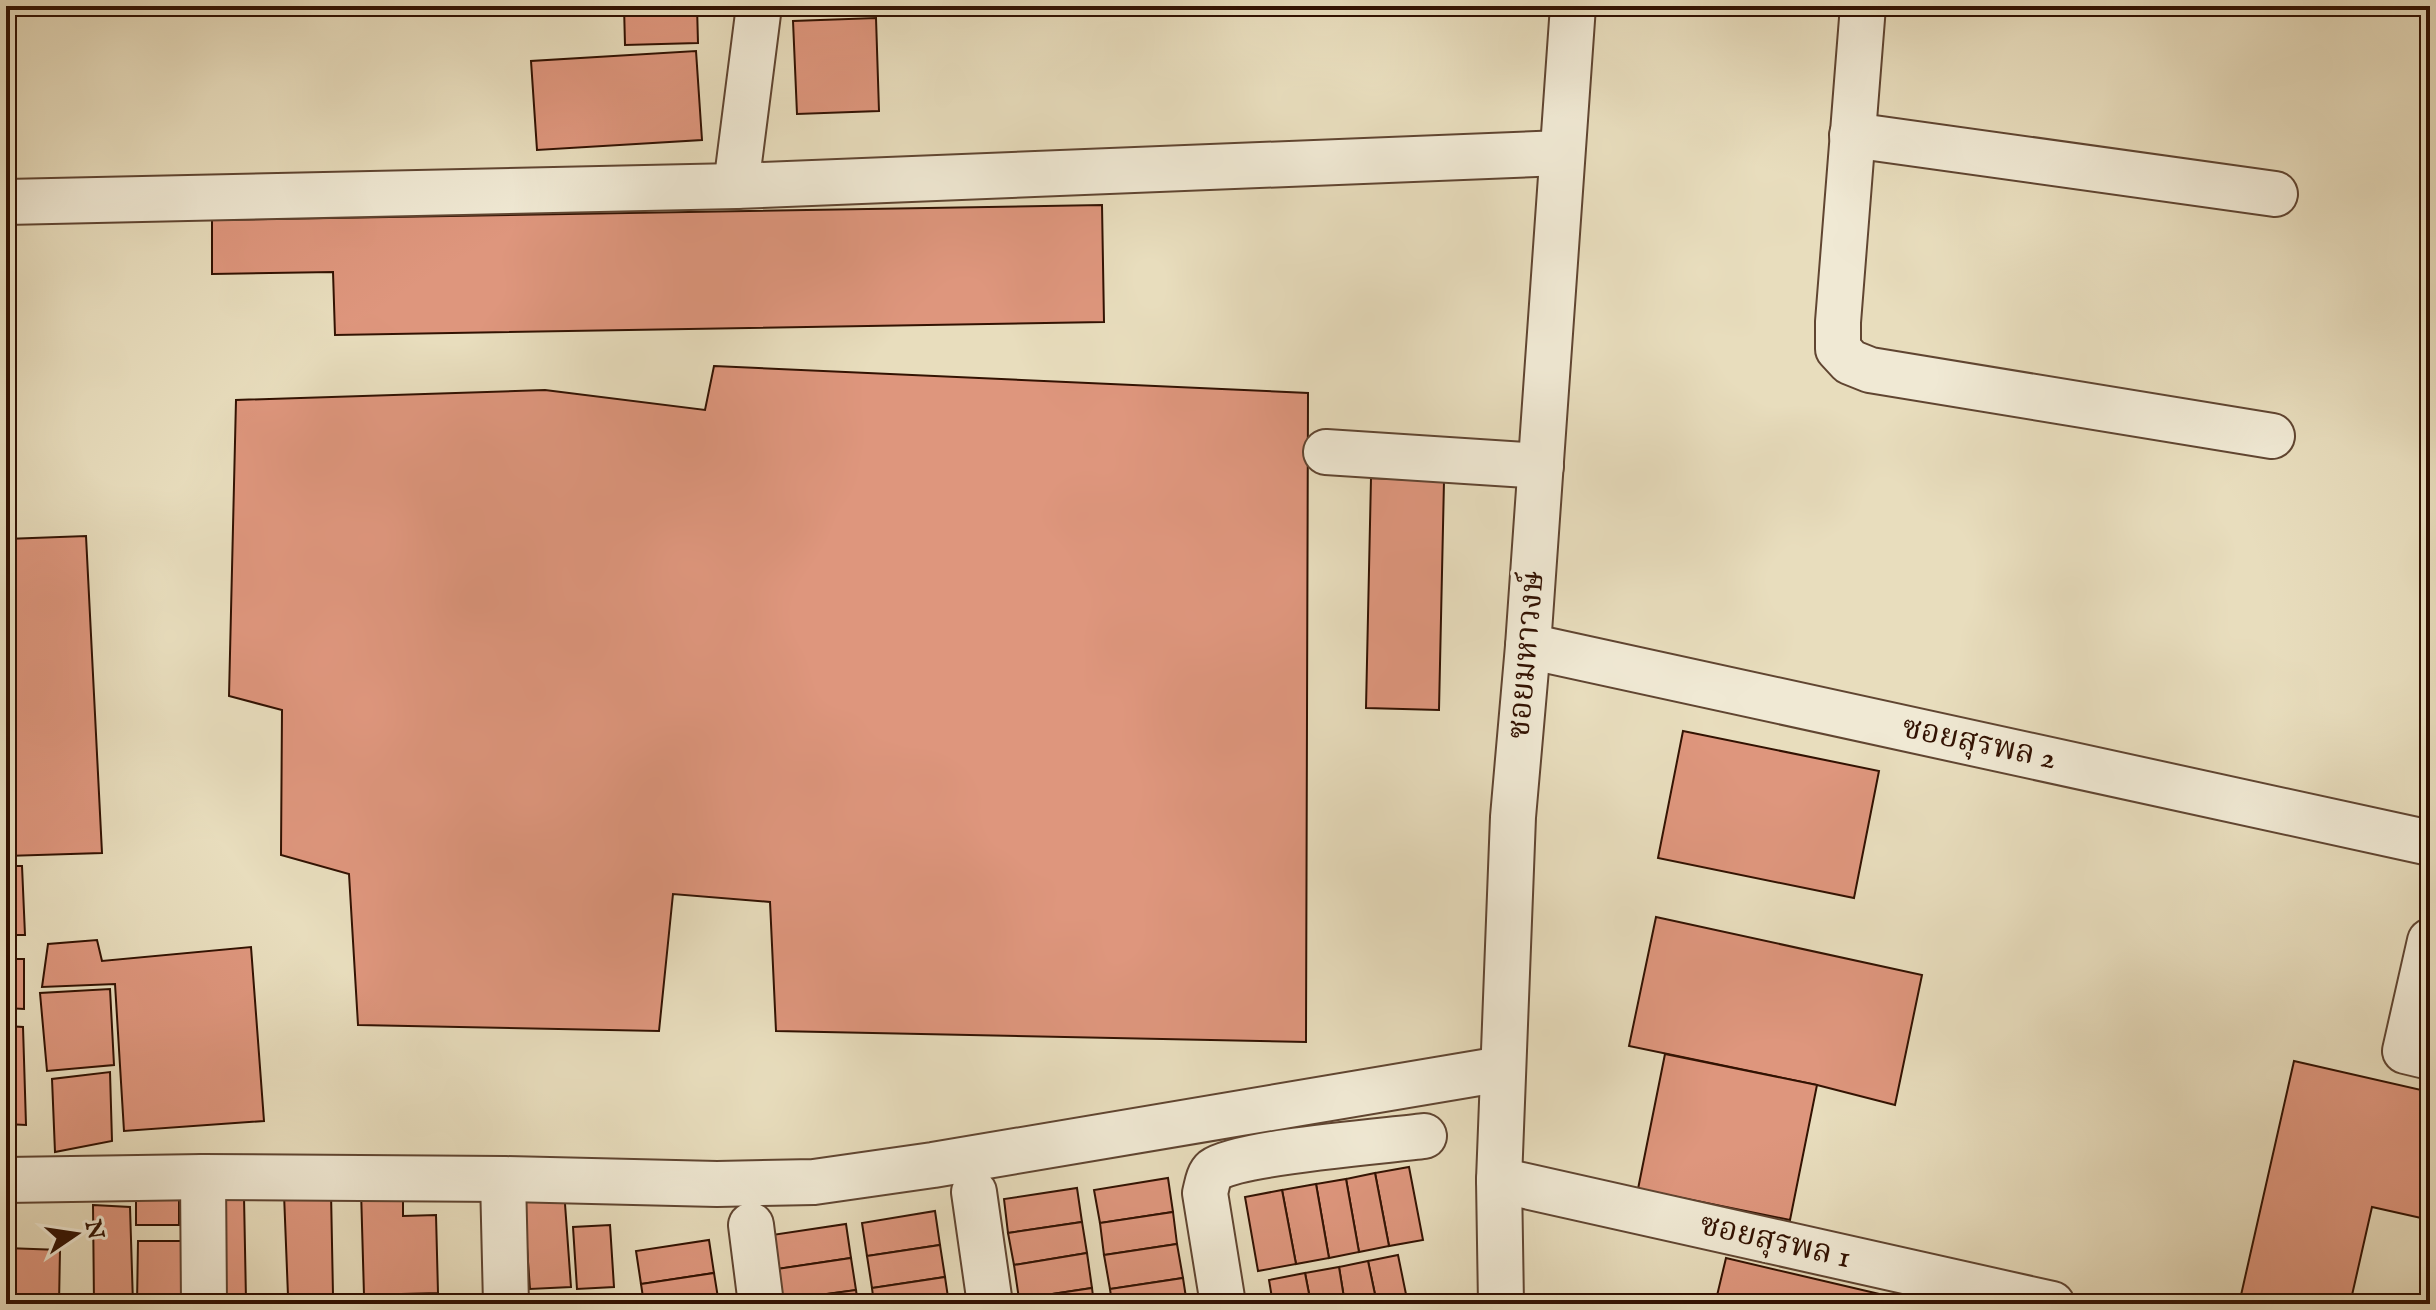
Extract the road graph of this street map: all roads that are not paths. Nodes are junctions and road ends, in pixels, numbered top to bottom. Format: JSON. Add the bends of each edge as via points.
{"nodes":[{"id":1,"x":759,"y":6,"type":"edge"},
{"id":2,"x":1573,"y":6,"type":"edge"},
{"id":3,"x":1863,"y":6,"type":"edge"},
{"id":4,"x":1852,"y":135,"type":"junction"},
{"id":5,"x":1562,"y":153,"type":"junction"},
{"id":6,"x":736,"y":186,"type":"junction"},
{"id":7,"x":2275,"y":194,"type":"dead end"},
{"id":8,"x":6,"y":202,"type":"edge"},
{"id":9,"x":2272,"y":436,"type":"dead end"},
{"id":10,"x":1326,"y":452,"type":"dead end"},
{"id":11,"x":1541,"y":466,"type":"junction"},
{"id":12,"x":1528,"y":646,"type":"junction"},
{"id":13,"x":2430,"y":843,"type":"edge"},
{"id":14,"x":2430,"y":941,"type":"edge"},
{"id":15,"x":2430,"y":1057,"type":"edge"},
{"id":16,"x":1502,"y":1069,"type":"junction"},
{"id":17,"x":1424,"y":1136,"type":"dead end"},
{"id":18,"x":203,"y":1177,"type":"junction"},
{"id":19,"x":503,"y":1179,"type":"junction"},
{"id":20,"x":6,"y":1180,"type":"edge"},
{"id":21,"x":1499,"y":1180,"type":"junction"},
{"id":22,"x":974,"y":1192,"type":"dead end"},
{"id":23,"x":751,"y":1225,"type":"dead end"},
{"id":24,"x":204,"y":1304,"type":"edge"},
{"id":25,"x":506,"y":1304,"type":"edge"},
{"id":26,"x":761,"y":1304,"type":"edge"},
{"id":27,"x":990,"y":1304,"type":"edge"},
{"id":28,"x":1223,"y":1304,"type":"edge"},
{"id":29,"x":1501,"y":1304,"type":"edge"},
{"id":30,"x":2052,"y":1304,"type":"edge"}],
"edges":[{"from":1,"to":6,"type":"street"},
{"from":2,"to":5,"type":"street","name":"ซอยมหาวงษ์"},
{"from":3,"to":4,"type":"street"},
{"from":4,"to":7,"type":"street"},
{"from":4,"to":9,"type":"street","via":[[1838,322],[1838,349],[1850,362]]},
{"from":5,"to":6,"type":"street"},
{"from":5,"to":11,"type":"street","name":"ซอยมหาวงษ์"},
{"from":6,"to":8,"type":"street"},
{"from":10,"to":11,"type":"street"},
{"from":11,"to":12,"type":"street","name":"ซอยมหาวงษ์"},
{"from":12,"to":13,"type":"street","name":"ซอยสุรพล 2"},
{"from":12,"to":16,"type":"street","name":"ซอยมหาวงษ์","via":[[1513,817]]},
{"from":14,"to":15,"type":"street","via":[[2405,1051]]},
{"from":16,"to":19,"type":"street","via":[[814,1182]]},
{"from":16,"to":21,"type":"street","name":"ซอยมหาวงษ์"},
{"from":17,"to":28,"type":"street","via":[[1252,1157],[1215,1170],[1205,1193]]},
{"from":18,"to":19,"type":"street"},
{"from":18,"to":20,"type":"street"},
{"from":18,"to":24,"type":"street"},
{"from":19,"to":25,"type":"street"},
{"from":21,"to":29,"type":"street","name":"ซอยมหาวงษ์"},
{"from":21,"to":30,"type":"street","name":"ซอยสุรพล 1"},
{"from":22,"to":27,"type":"street"},
{"from":23,"to":26,"type":"street"}]}
